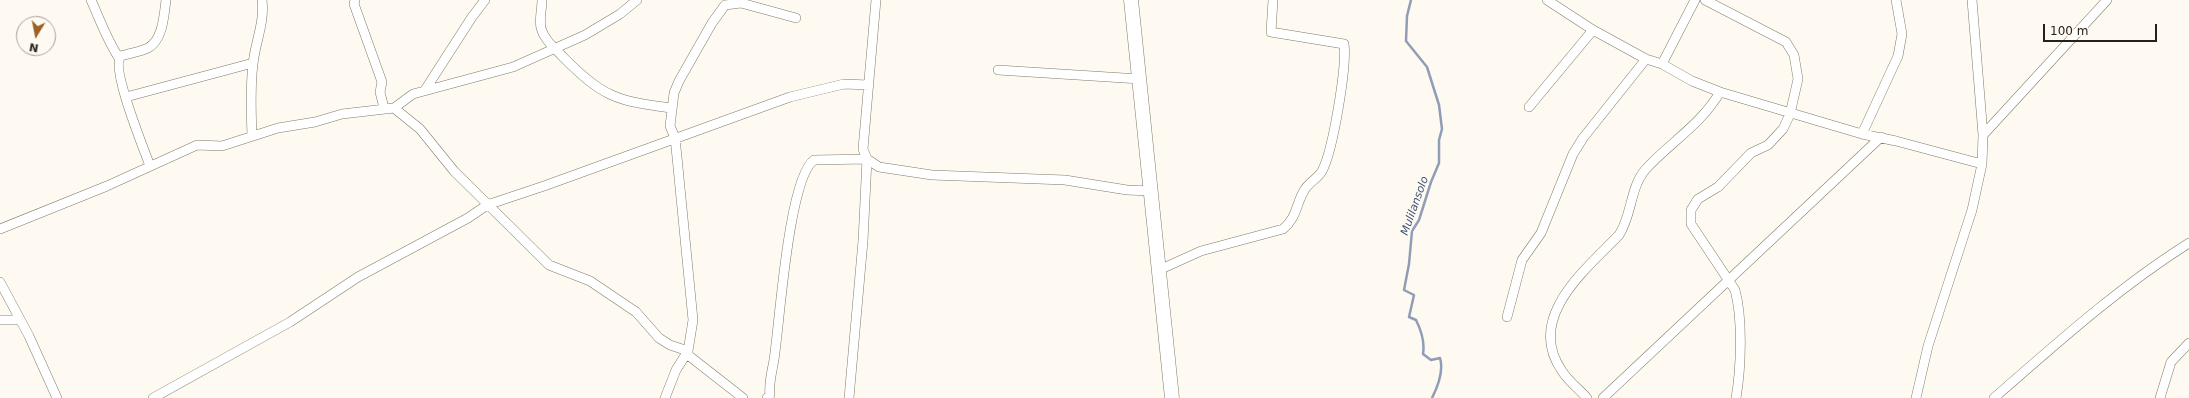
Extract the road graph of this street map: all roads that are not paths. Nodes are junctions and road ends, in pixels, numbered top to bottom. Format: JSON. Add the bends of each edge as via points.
{"nodes":[{"id":1,"x":91,"y":0,"type":"edge"},
{"id":2,"x":166,"y":0,"type":"edge"},
{"id":3,"x":262,"y":0,"type":"edge"},
{"id":4,"x":355,"y":0,"type":"edge"},
{"id":5,"x":485,"y":0,"type":"edge"},
{"id":6,"x":542,"y":0,"type":"edge"},
{"id":7,"x":637,"y":0,"type":"edge"},
{"id":8,"x":876,"y":0,"type":"edge"},
{"id":9,"x":1131,"y":0,"type":"edge"},
{"id":10,"x":1273,"y":0,"type":"edge"},
{"id":11,"x":1547,"y":0,"type":"edge"},
{"id":12,"x":1695,"y":0,"type":"edge"},
{"id":13,"x":1704,"y":0,"type":"edge"},
{"id":14,"x":1896,"y":0,"type":"edge"},
{"id":15,"x":1972,"y":0,"type":"edge"},
{"id":16,"x":2107,"y":0,"type":"edge"},
{"id":17,"x":796,"y":18,"type":"dead end"},
{"id":18,"x":1593,"y":30,"type":"junction"},
{"id":19,"x":556,"y":50,"type":"junction"},
{"id":20,"x":119,"y":58,"type":"junction"},
{"id":21,"x":1646,"y":59,"type":"junction"},
{"id":22,"x":253,"y":63,"type":"junction"},
{"id":23,"x":1662,"y":64,"type":"junction"},
{"id":24,"x":998,"y":70,"type":"dead end"},
{"id":25,"x":1140,"y":79,"type":"junction"},
{"id":26,"x":870,"y":85,"type":"junction"},
{"id":27,"x":424,"y":90,"type":"junction"},
{"id":28,"x":1720,"y":92,"type":"junction"},
{"id":29,"x":126,"y":97,"type":"junction"},
{"id":30,"x":1529,"y":107,"type":"dead end"},
{"id":31,"x":384,"y":108,"type":"junction"},
{"id":32,"x":394,"y":108,"type":"junction"},
{"id":33,"x":671,"y":108,"type":"junction"},
{"id":34,"x":1790,"y":114,"type":"junction"},
{"id":35,"x":1862,"y":134,"type":"junction"},
{"id":36,"x":252,"y":135,"type":"junction"},
{"id":37,"x":1983,"y":135,"type":"junction"},
{"id":38,"x":1881,"y":137,"type":"junction"},
{"id":39,"x":675,"y":138,"type":"junction"},
{"id":40,"x":867,"y":159,"type":"junction"},
{"id":41,"x":1982,"y":164,"type":"junction"},
{"id":42,"x":150,"y":166,"type":"junction"},
{"id":43,"x":1151,"y":191,"type":"junction"},
{"id":44,"x":487,"y":204,"type":"junction"},
{"id":45,"x":0,"y":229,"type":"edge"},
{"id":46,"x":2189,"y":243,"type":"edge"},
{"id":47,"x":1159,"y":270,"type":"junction"},
{"id":48,"x":1729,"y":280,"type":"junction"},
{"id":49,"x":0,"y":282,"type":"edge"},
{"id":50,"x":1507,"y":317,"type":"dead end"},
{"id":51,"x":0,"y":320,"type":"edge"},
{"id":52,"x":20,"y":320,"type":"junction"},
{"id":53,"x":2189,"y":343,"type":"edge"},
{"id":54,"x":688,"y":351,"type":"junction"},
{"id":55,"x":57,"y":398,"type":"edge"},
{"id":56,"x":153,"y":398,"type":"edge"},
{"id":57,"x":665,"y":398,"type":"edge"},
{"id":58,"x":743,"y":398,"type":"edge"},
{"id":59,"x":767,"y":398,"type":"edge"},
{"id":60,"x":849,"y":398,"type":"edge"},
{"id":61,"x":1172,"y":398,"type":"edge"},
{"id":62,"x":1587,"y":398,"type":"edge"},
{"id":63,"x":1603,"y":398,"type":"edge"},
{"id":64,"x":1736,"y":398,"type":"edge"},
{"id":65,"x":1916,"y":398,"type":"edge"},
{"id":66,"x":1994,"y":398,"type":"edge"},
{"id":67,"x":2160,"y":398,"type":"edge"}],
"edges":[{"from":1,"to":20,"type":"street","via":[[108,41]]},
{"from":2,"to":20,"type":"street","via":[[161,30],[154,43],[148,48]]},
{"from":3,"to":22,"type":"street","via":[[262,18]]},
{"from":4,"to":31,"type":"street","via":[[354,4],[382,82],[380,92]]},
{"from":5,"to":27,"type":"street"},
{"from":6,"to":19,"type":"street","via":[[541,26],[548,41]]},
{"from":7,"to":19,"type":"street","via":[[585,36]]},
{"from":8,"to":26,"type":"street"},
{"from":9,"to":25,"type":"main road"},
{"from":10,"to":47,"type":"street","via":[[1271,32],[1344,44],[1343,80],[1331,144],[1322,171],[1305,189],[1291,222],[1283,229],[1201,251]]},
{"from":11,"to":18,"type":"street"},
{"from":12,"to":23,"type":"street"},
{"from":13,"to":34,"type":"street","via":[[1786,42],[1791,48],[1798,68],[1798,79]]},
{"from":14,"to":35,"type":"street","via":[[1902,34],[1901,45]]},
{"from":15,"to":37,"type":"street"},
{"from":16,"to":37,"type":"street"},
{"from":17,"to":33,"type":"street","via":[[741,3],[725,5],[679,81]]},
{"from":18,"to":21,"type":"street"},
{"from":18,"to":30,"type":"street"},
{"from":19,"to":27,"type":"street","via":[[513,67]]},
{"from":19,"to":33,"type":"street","via":[[587,80],[605,93],[619,99]]},
{"from":20,"to":29,"type":"street","via":[[120,79]]},
{"from":21,"to":23,"type":"street"},
{"from":21,"to":50,"type":"street","via":[[1573,154],[1541,232],[1522,260]]},
{"from":22,"to":29,"type":"street"},
{"from":22,"to":36,"type":"street","via":[[250,91]]},
{"from":23,"to":28,"type":"street"},
{"from":24,"to":25,"type":"street"},
{"from":25,"to":43,"type":"main road"},
{"from":26,"to":39,"type":"street","via":[[844,84],[790,97]]},
{"from":26,"to":40,"type":"street","via":[[863,149]]},
{"from":27,"to":32,"type":"street","via":[[412,94]]},
{"from":28,"to":34,"type":"street"},
{"from":28,"to":62,"type":"street","via":[[1706,114],[1645,170],[1638,182],[1626,224],[1619,235],[1564,293],[1555,310],[1551,330],[1555,356],[1561,371]]},
{"from":29,"to":42,"type":"street"},
{"from":31,"to":32,"type":"street"},
{"from":31,"to":36,"type":"street","via":[[342,114]]},
{"from":32,"to":44,"type":"street","via":[[420,129],[450,166]]},
{"from":33,"to":39,"type":"street","via":[[670,126]]},
{"from":34,"to":35,"type":"street"},
{"from":34,"to":48,"type":"street","via":[[1783,129],[1768,145],[1751,153],[1718,187],[1698,199],[1692,206],[1691,224]]},
{"from":35,"to":38,"type":"street"},
{"from":36,"to":42,"type":"street","via":[[222,146],[197,146]]},
{"from":37,"to":41,"type":"street"},
{"from":38,"to":41,"type":"street"},
{"from":38,"to":48,"type":"street"},
{"from":39,"to":44,"type":"street"},
{"from":39,"to":54,"type":"street","via":[[693,320]]},
{"from":40,"to":43,"type":"street","via":[[879,167],[932,175],[1066,180]]},
{"from":40,"to":59,"type":"street","via":[[814,160],[808,164],[803,174],[787,248],[776,352],[770,394]]},
{"from":40,"to":60,"type":"street","via":[[863,241]]},
{"from":41,"to":65,"type":"street","via":[[1972,210],[1928,346]]},
{"from":42,"to":45,"type":"street"},
{"from":43,"to":47,"type":"main road"},
{"from":44,"to":54,"type":"street","via":[[549,265],[590,281],[636,312],[659,338]]},
{"from":44,"to":56,"type":"street","via":[[468,218],[358,277],[290,322]]},
{"from":46,"to":66,"type":"street","via":[[2159,262],[2059,341]]},
{"from":47,"to":61,"type":"main road"},
{"from":48,"to":63,"type":"street"},
{"from":48,"to":64,"type":"street","via":[[1738,299],[1740,348]]},
{"from":49,"to":52,"type":"street"},
{"from":51,"to":52,"type":"street"},
{"from":52,"to":55,"type":"street"},
{"from":53,"to":67,"type":"street","via":[[2171,362]]},
{"from":54,"to":57,"type":"street","via":[[676,370]]},
{"from":54,"to":58,"type":"street","via":[[688,355]]}]}
